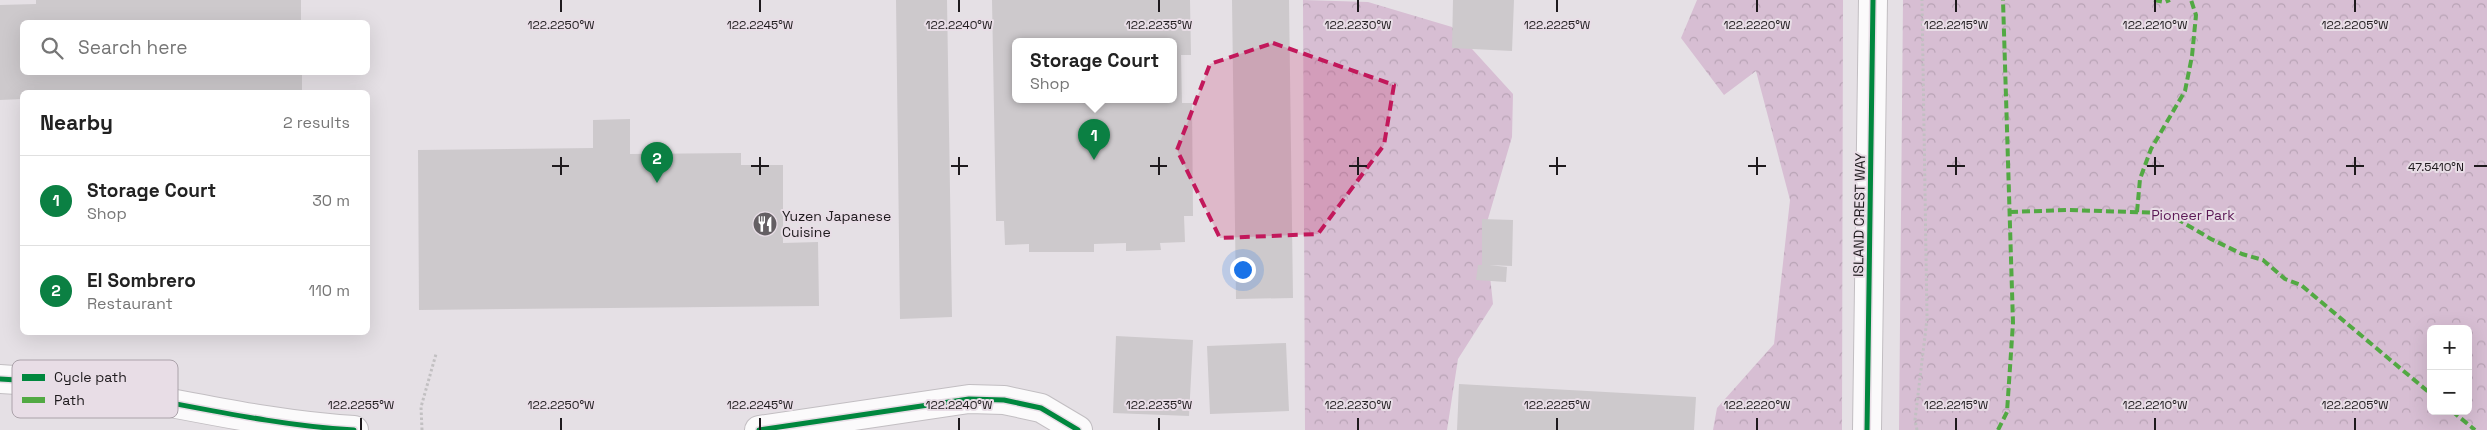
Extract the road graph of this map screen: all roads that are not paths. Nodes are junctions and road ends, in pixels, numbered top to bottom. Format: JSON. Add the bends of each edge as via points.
{"nodes":[{"id":1,"x":1874,"y":0,"type":"edge"},
{"id":2,"x":178,"y":404,"type":"edge"},
{"id":3,"x":354,"y":430,"type":"edge"},
{"id":4,"x":759,"y":430,"type":"edge"},
{"id":5,"x":1078,"y":430,"type":"edge"},
{"id":6,"x":1867,"y":430,"type":"edge"}],
"edges":[{"from":1,"to":6,"type":"street","name":"ISLAND CREST WAY"},
{"from":2,"to":3,"type":"street","via":[[279,424]]},
{"from":4,"to":5,"type":"street","via":[[968,399],[1004,400],[1042,408]]}]}
